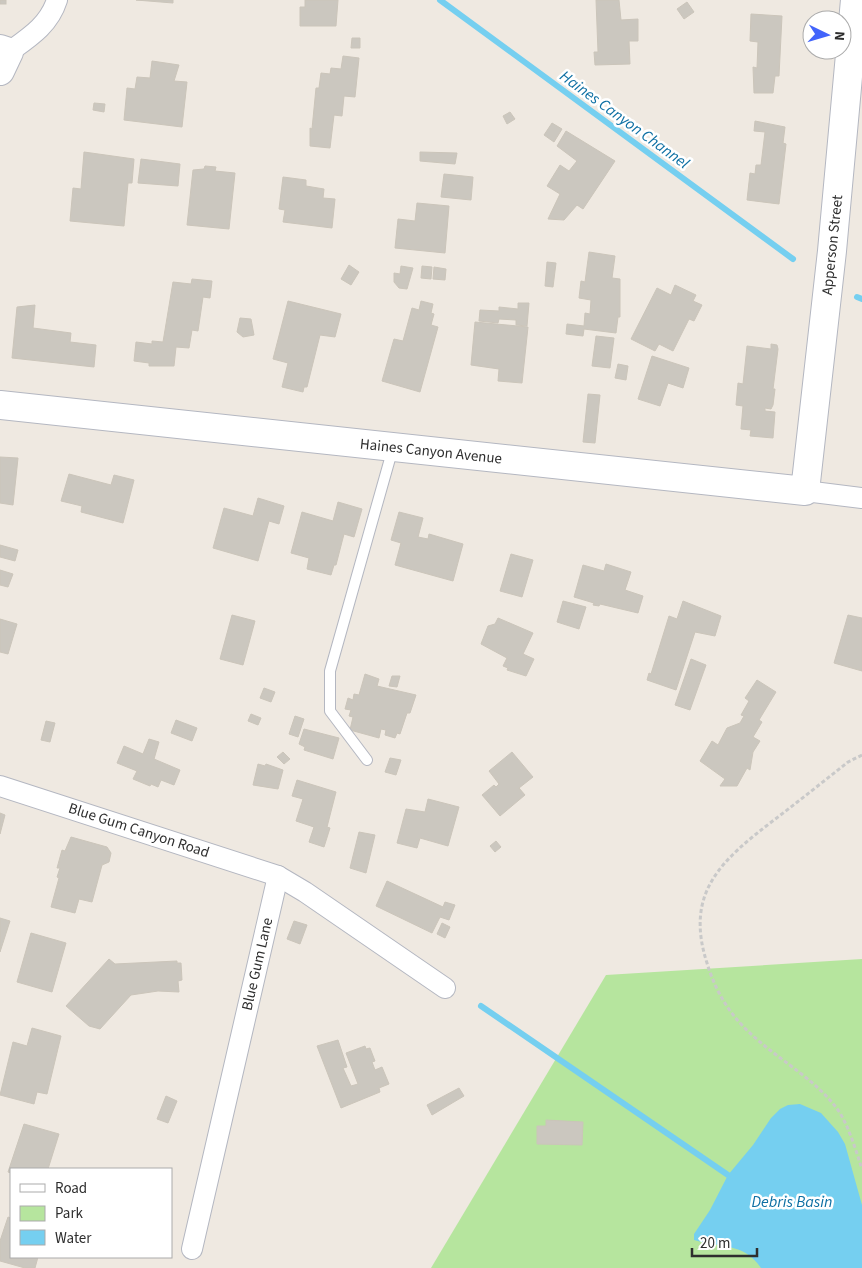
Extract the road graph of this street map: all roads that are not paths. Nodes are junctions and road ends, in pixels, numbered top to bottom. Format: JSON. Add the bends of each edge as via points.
{"nodes":[{"id":1,"x":57,"y":0,"type":"edge"},
{"id":2,"x":855,"y":0,"type":"edge"},
{"id":3,"x":3,"y":57,"type":"edge"},
{"id":4,"x":855,"y":72,"type":"edge"},
{"id":5,"x":0,"y":405,"type":"edge"},
{"id":6,"x":394,"y":447,"type":"junction"},
{"id":7,"x":805,"y":490,"type":"junction"},
{"id":8,"x":862,"y":498,"type":"edge"},
{"id":9,"x":367,"y":760,"type":"dead end"},
{"id":10,"x":0,"y":786,"type":"edge"},
{"id":11,"x":278,"y":876,"type":"junction"},
{"id":12,"x":445,"y":988,"type":"dead end"},
{"id":13,"x":192,"y":1249,"type":"dead end"}],
"edges":[{"from":1,"to":3,"type":"street","via":[[42,27]]},
{"from":2,"to":4,"type":"street","name":"Apperson Street"},
{"from":4,"to":7,"type":"street","name":"Apperson Street"},
{"from":5,"to":6,"type":"street","name":"Haines Canyon Avenue"},
{"from":6,"to":7,"type":"street","name":"Haines Canyon Avenue"},
{"from":6,"to":9,"type":"lane","via":[[330,671],[330,711]]},
{"from":7,"to":8,"type":"street","name":"Haines Canyon Avenue"},
{"from":10,"to":11,"type":"street","name":"Blue Gum Canyon Road"},
{"from":11,"to":12,"type":"street"},
{"from":11,"to":13,"type":"street","name":"Blue Gum Lane"}]}
